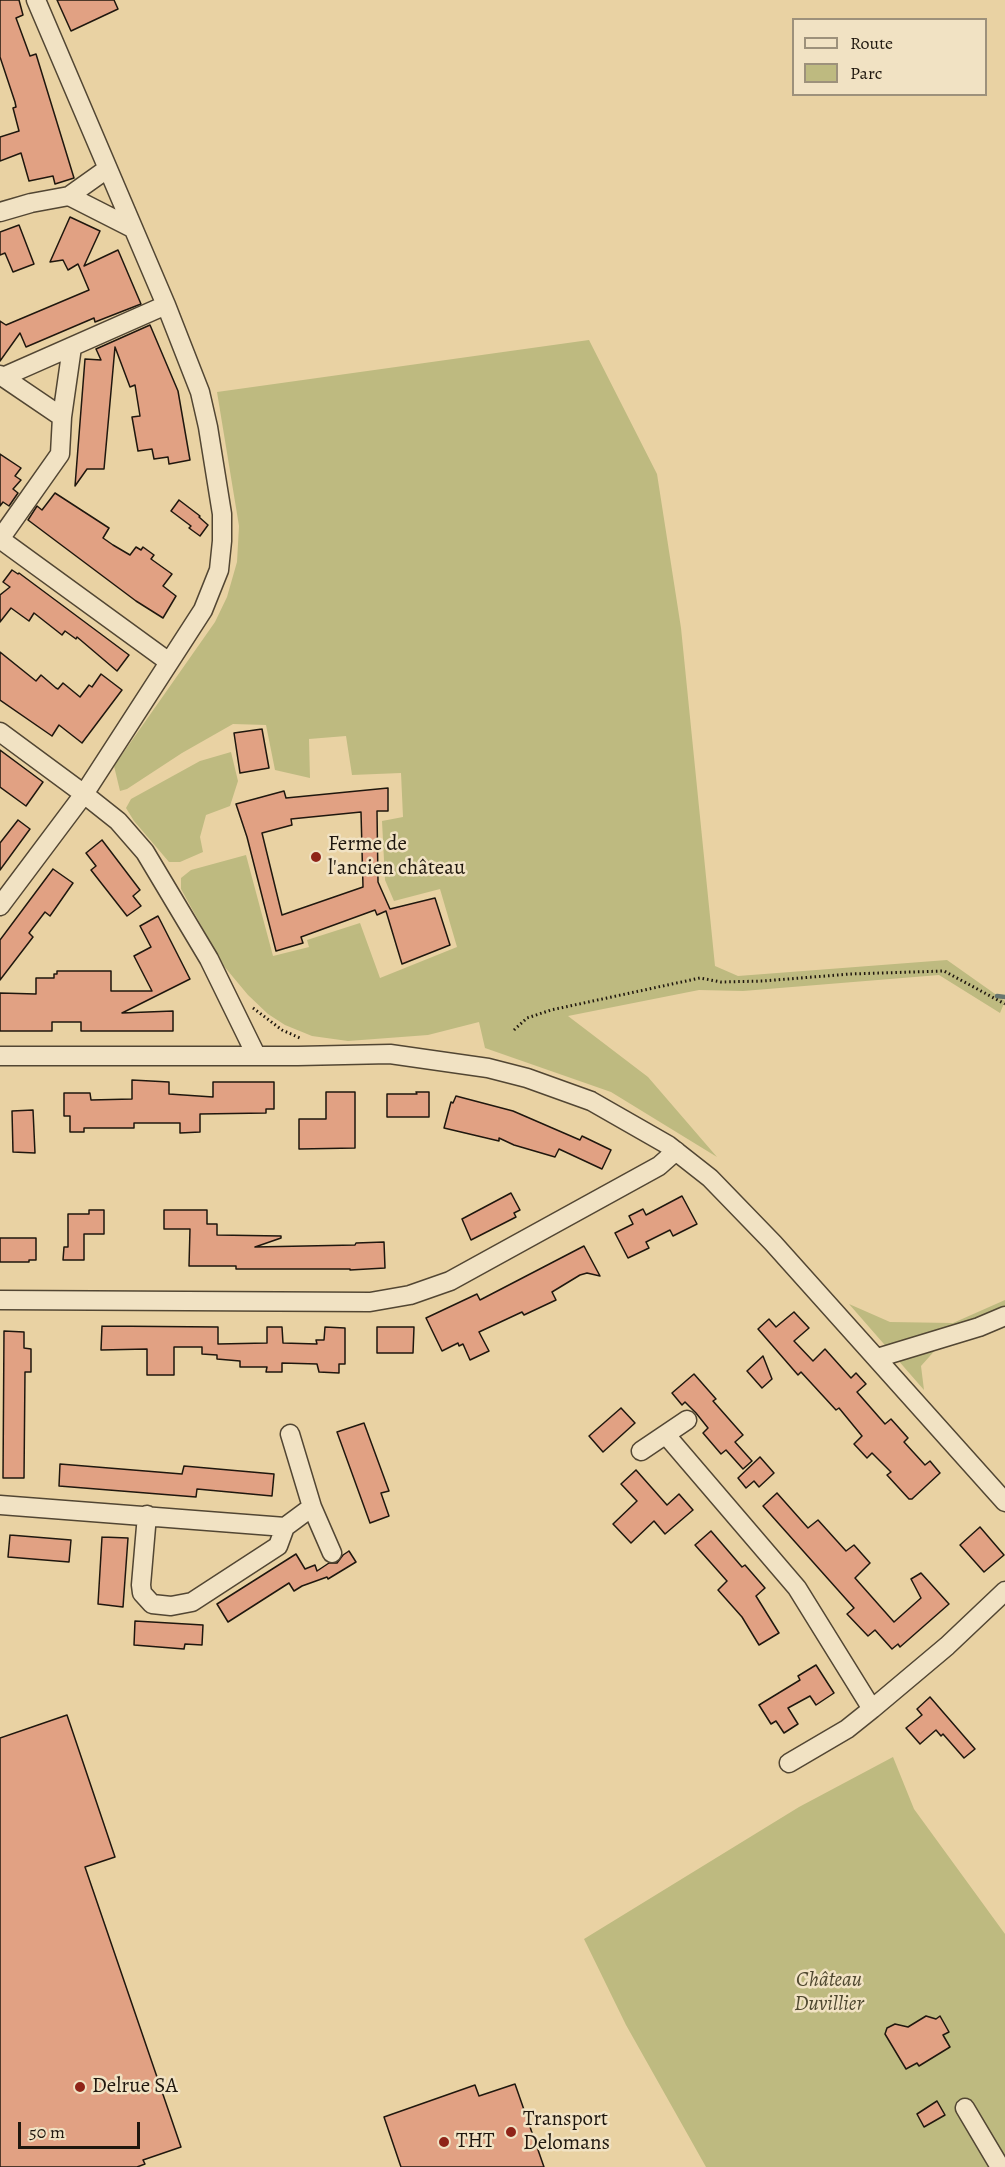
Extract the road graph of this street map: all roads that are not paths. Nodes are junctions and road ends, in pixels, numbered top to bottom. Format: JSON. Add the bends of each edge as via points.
{"nodes":[{"id":1,"x":36,"y":0,"type":"edge"},
{"id":2,"x":107,"y":169,"type":"junction"},
{"id":3,"x":69,"y":196,"type":"junction"},
{"id":4,"x":0,"y":212,"type":"edge"},
{"id":5,"x":132,"y":228,"type":"junction"},
{"id":6,"x":166,"y":305,"type":"junction"},
{"id":7,"x":72,"y":347,"type":"junction"},
{"id":8,"x":2,"y":376,"type":"edge"},
{"id":9,"x":62,"y":417,"type":"junction"},
{"id":10,"x":0,"y":539,"type":"edge"},
{"id":11,"x":169,"y":662,"type":"junction"},
{"id":12,"x":0,"y":732,"type":"edge"},
{"id":13,"x":84,"y":794,"type":"junction"},
{"id":14,"x":0,"y":906,"type":"edge"},
{"id":15,"x":256,"y":1055,"type":"junction"},
{"id":16,"x":0,"y":1056,"type":"edge"},
{"id":17,"x":676,"y":1151,"type":"junction"},
{"id":18,"x":0,"y":1300,"type":"edge"},
{"id":19,"x":1005,"y":1316,"type":"edge"},
{"id":20,"x":877,"y":1358,"type":"junction"},
{"id":21,"x":687,"y":1420,"type":"dead end"},
{"id":22,"x":290,"y":1434,"type":"dead end"},
{"id":23,"x":666,"y":1435,"type":"junction"},
{"id":24,"x":641,"y":1451,"type":"dead end"},
{"id":25,"x":1005,"y":1502,"type":"edge"},
{"id":26,"x":0,"y":1505,"type":"edge"},
{"id":27,"x":312,"y":1507,"type":"junction"},
{"id":28,"x":147,"y":1515,"type":"junction"},
{"id":29,"x":285,"y":1527,"type":"junction"},
{"id":30,"x":332,"y":1553,"type":"dead end"},
{"id":31,"x":1005,"y":1591,"type":"edge"},
{"id":32,"x":872,"y":1709,"type":"junction"},
{"id":33,"x":789,"y":1763,"type":"dead end"},
{"id":34,"x":965,"y":2108,"type":"dead end"},
{"id":35,"x":1000,"y":2167,"type":"edge"}],
"edges":[{"from":1,"to":2,"type":"street"},
{"from":2,"to":3,"type":"street"},
{"from":2,"to":5,"type":"street"},
{"from":3,"to":4,"type":"street"},
{"from":3,"to":5,"type":"street"},
{"from":5,"to":6,"type":"street"},
{"from":6,"to":7,"type":"street"},
{"from":6,"to":11,"type":"street","via":[[200,392],[222,513],[219,570],[203,610]]},
{"from":7,"to":8,"type":"street"},
{"from":7,"to":9,"type":"street"},
{"from":8,"to":9,"type":"street"},
{"from":9,"to":10,"type":"street","via":[[60,454]]},
{"from":10,"to":11,"type":"street"},
{"from":11,"to":13,"type":"street"},
{"from":12,"to":13,"type":"street"},
{"from":13,"to":14,"type":"street"},
{"from":13,"to":15,"type":"street","via":[[118,821],[145,852],[209,959]]},
{"from":15,"to":16,"type":"street"},
{"from":15,"to":17,"type":"street","via":[[390,1054],[488,1068],[591,1101]]},
{"from":17,"to":18,"type":"street","via":[[659,1166],[450,1281],[410,1294],[370,1302]]},
{"from":17,"to":20,"type":"street","via":[[726,1194]]},
{"from":19,"to":20,"type":"street"},
{"from":20,"to":25,"type":"street"},
{"from":21,"to":23,"type":"street"},
{"from":22,"to":27,"type":"street"},
{"from":23,"to":24,"type":"street"},
{"from":23,"to":32,"type":"street","via":[[797,1588]]},
{"from":26,"to":28,"type":"street"},
{"from":27,"to":29,"type":"street"},
{"from":27,"to":30,"type":"street"},
{"from":28,"to":29,"type":"street"},
{"from":28,"to":29,"type":"street","via":[[141,1585],[148,1601],[158,1606],[180,1606],[210,1591],[278,1546]]},
{"from":31,"to":32,"type":"street"},
{"from":32,"to":33,"type":"street","via":[[847,1729]]},
{"from":34,"to":35,"type":"street"}]}
